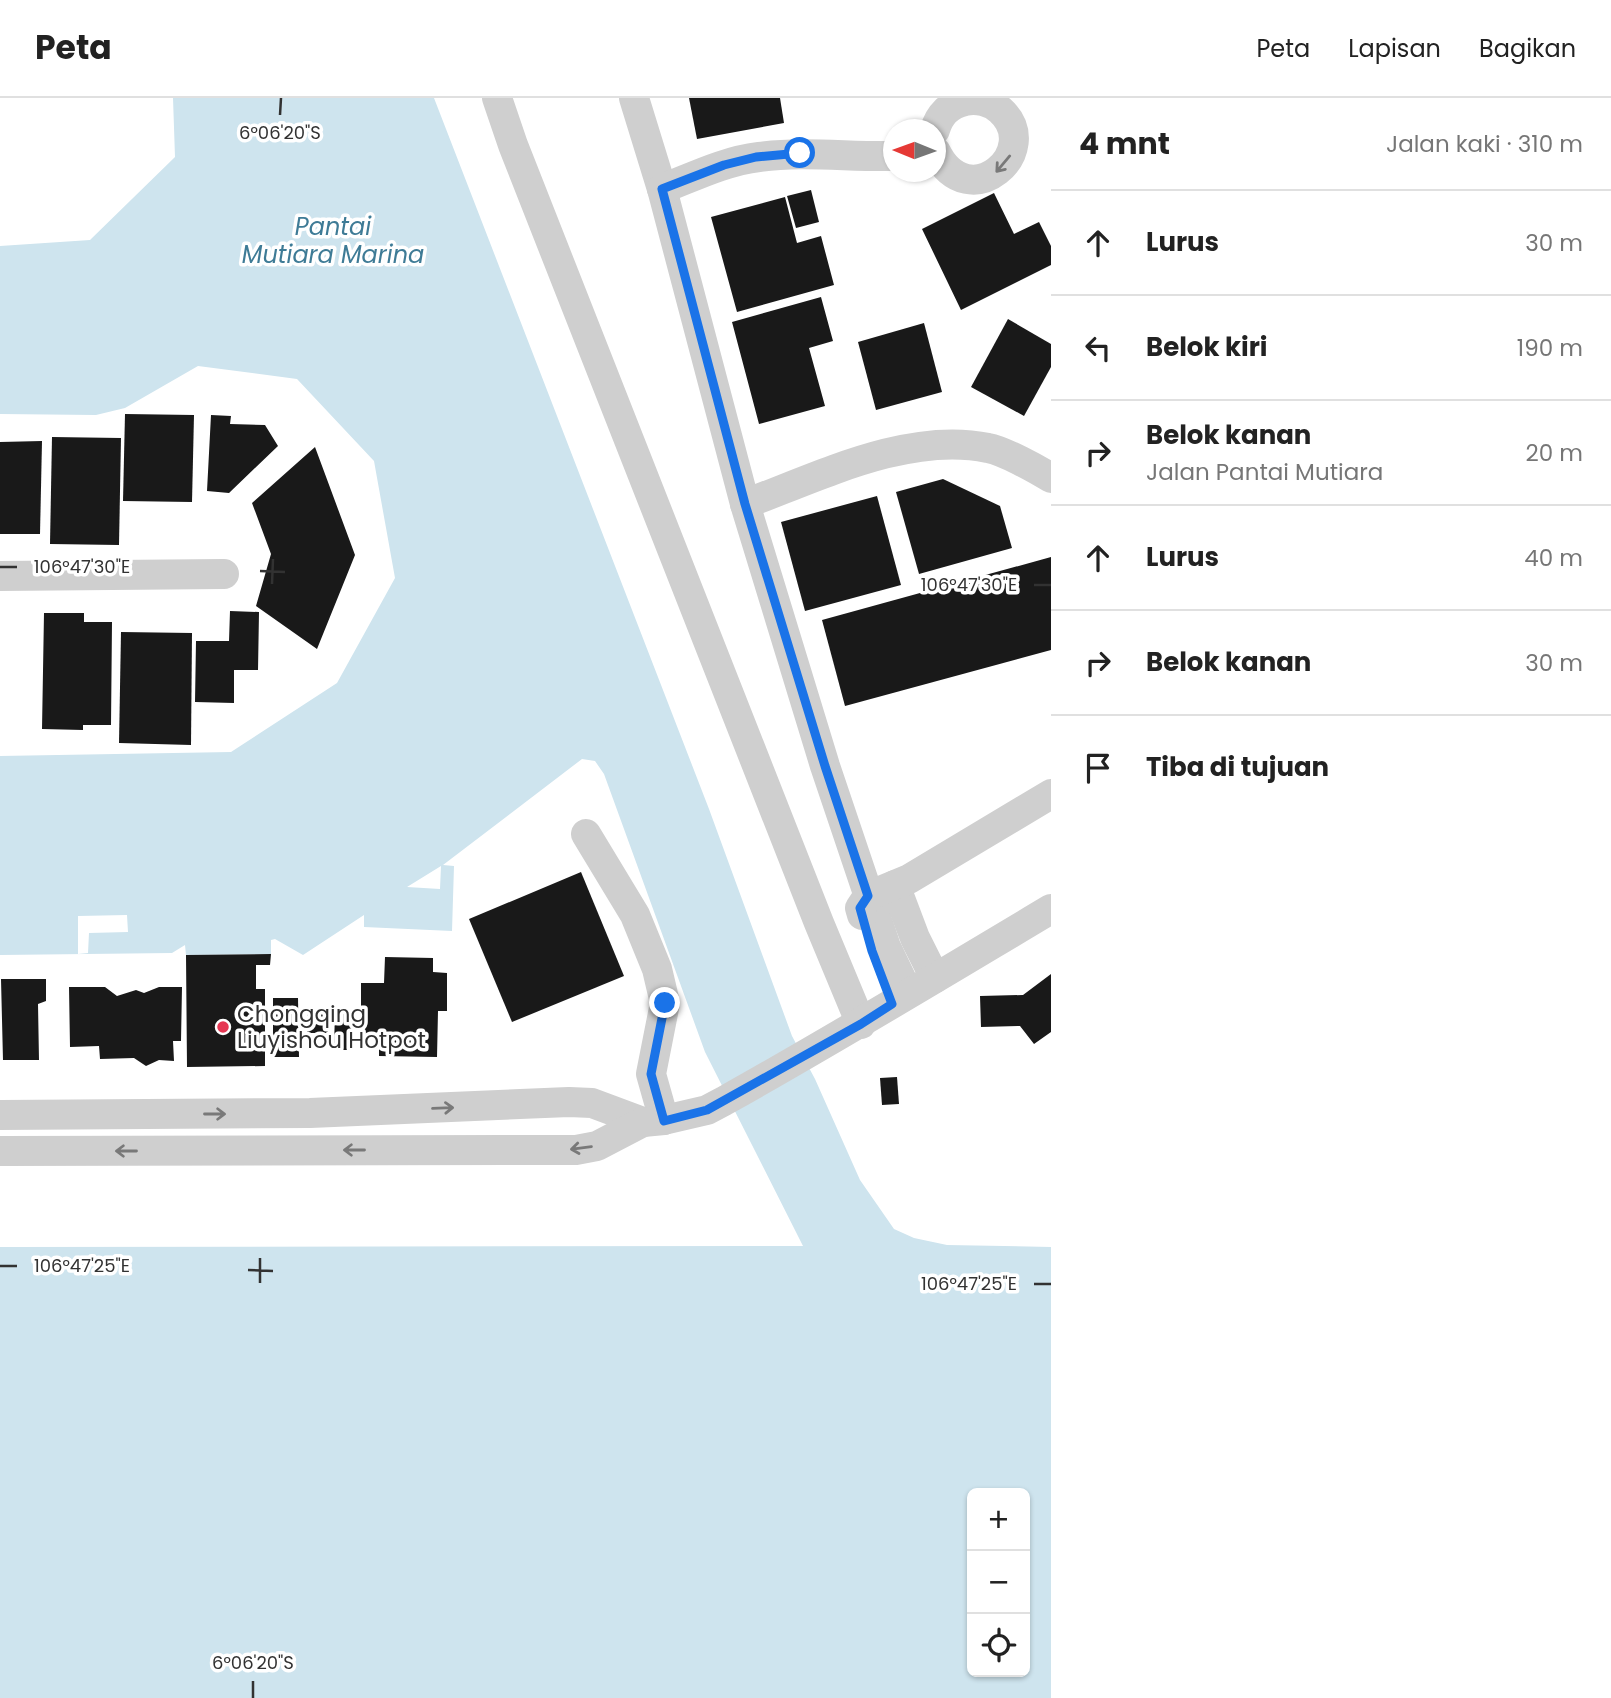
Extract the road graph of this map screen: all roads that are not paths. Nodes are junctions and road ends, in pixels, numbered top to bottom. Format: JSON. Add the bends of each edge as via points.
{"nodes":[{"id":1,"x":497,"y":98,"type":"edge"},
{"id":2,"x":634,"y":98,"type":"edge"},
{"id":3,"x":941,"y":119,"type":"edge"},
{"id":4,"x":883,"y":156,"type":"edge"},
{"id":5,"x":946,"y":168,"type":"edge"},
{"id":6,"x":662,"y":189,"type":"junction"},
{"id":7,"x":1051,"y":478,"type":"edge"},
{"id":8,"x":745,"y":504,"type":"junction"},
{"id":9,"x":224,"y":574,"type":"dead end"},
{"id":10,"x":0,"y":576,"type":"edge"},
{"id":11,"x":1051,"y":794,"type":"edge"},
{"id":12,"x":586,"y":834,"type":"dead end"},
{"id":13,"x":890,"y":887,"type":"junction"},
{"id":14,"x":1051,"y":909,"type":"edge"},
{"id":15,"x":942,"y":973,"type":"junction"},
{"id":16,"x":900,"y":998,"type":"junction"},
{"id":17,"x":861,"y":1024,"type":"junction"},
{"id":18,"x":0,"y":1115,"type":"edge"},
{"id":19,"x":653,"y":1121,"type":"junction"},
{"id":20,"x":0,"y":1151,"type":"edge"}],
"edges":[{"from":1,"to":17,"type":"street"},
{"from":2,"to":6,"type":"street"},
{"from":3,"to":5,"type":"street","one_way":true,"via":[[955,104],[982,100],[1006,115],[1014,141],[1004,167],[992,176],[965,180]]},
{"from":4,"to":6,"type":"street","via":[[800,153],[756,157]]},
{"from":6,"to":8,"type":"street"},
{"from":7,"to":8,"type":"street","via":[[990,448],[951,444],[871,456]]},
{"from":8,"to":13,"type":"street","via":[[825,766]]},
{"from":9,"to":10,"type":"street"},
{"from":11,"to":13,"type":"street"},
{"from":12,"to":19,"type":"street","via":[[635,915],[665,1003],[651,1074]]},
{"from":13,"to":15,"type":"street","via":[[915,937]]},
{"from":13,"to":16,"type":"street","via":[[886,947]]},
{"from":14,"to":15,"type":"street"},
{"from":15,"to":16,"type":"street"},
{"from":16,"to":17,"type":"street"},
{"from":17,"to":19,"type":"street","via":[[707,1110]]},
{"from":18,"to":19,"type":"street","one_way":true,"via":[[310,1113],[569,1102],[592,1103]]},
{"from":19,"to":20,"type":"street","one_way":true,"via":[[597,1146],[576,1150]]}]}
